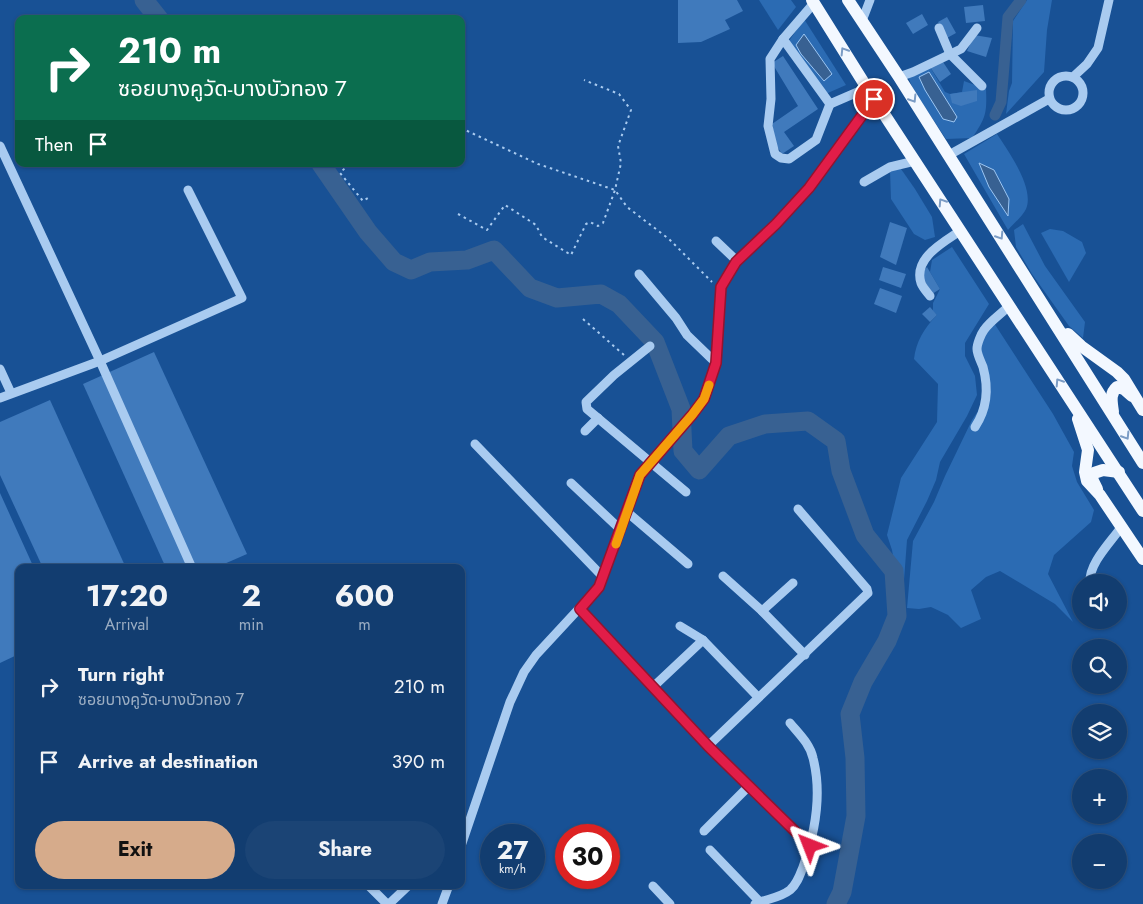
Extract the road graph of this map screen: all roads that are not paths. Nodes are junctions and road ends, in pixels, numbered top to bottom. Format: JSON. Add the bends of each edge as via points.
{"nodes":[{"id":1,"x":848,"y":0,"type":"edge"},
{"id":2,"x":870,"y":0,"type":"edge"},
{"id":3,"x":1109,"y":0,"type":"edge"},
{"id":4,"x":811,"y":5,"type":"edge"},
{"id":5,"x":862,"y":22,"type":"junction"},
{"id":6,"x":939,"y":28,"type":"dead end"},
{"id":7,"x":977,"y":28,"type":"dead end"},
{"id":8,"x":786,"y":37,"type":"junction"},
{"id":9,"x":950,"y":54,"type":"junction"},
{"id":10,"x":898,"y":77,"type":"junction"},
{"id":11,"x":1073,"y":77,"type":"junction"},
{"id":12,"x":982,"y":86,"type":"dead end"},
{"id":13,"x":871,"y":94,"type":"junction"},
{"id":14,"x":1050,"y":99,"type":"junction"},
{"id":15,"x":830,"y":104,"type":"junction"},
{"id":16,"x":0,"y":146,"type":"edge"},
{"id":17,"x":949,"y":155,"type":"junction"},
{"id":18,"x":915,"y":161,"type":"junction"},
{"id":19,"x":864,"y":182,"type":"dead end"},
{"id":20,"x":188,"y":190,"type":"dead end"},
{"id":21,"x":960,"y":230,"type":"junction"},
{"id":22,"x":716,"y":241,"type":"dead end"},
{"id":23,"x":737,"y":261,"type":"junction"},
{"id":24,"x":639,"y":274,"type":"dead end"},
{"id":25,"x":930,"y":296,"type":"dead end"},
{"id":26,"x":1009,"y":306,"type":"junction"},
{"id":27,"x":1054,"y":320,"type":"junction"},
{"id":28,"x":650,"y":346,"type":"dead end"},
{"id":29,"x":100,"y":361,"type":"junction"},
{"id":30,"x":716,"y":363,"type":"junction"},
{"id":31,"x":0,"y":369,"type":"edge"},
{"id":32,"x":11,"y":393,"type":"junction"},
{"id":33,"x":0,"y":398,"type":"edge"},
{"id":34,"x":1071,"y":401,"type":"junction"},
{"id":35,"x":1140,"y":406,"type":"edge"},
{"id":36,"x":1113,"y":415,"type":"junction"},
{"id":37,"x":598,"y":418,"type":"junction"},
{"id":38,"x":975,"y":428,"type":"dead end"},
{"id":39,"x":585,"y":431,"type":"dead end"},
{"id":40,"x":475,"y":444,"type":"dead end"},
{"id":41,"x":651,"y":463,"type":"junction"},
{"id":42,"x":1143,"y":463,"type":"edge"},
{"id":43,"x":1119,"y":472,"type":"junction"},
{"id":44,"x":571,"y":484,"type":"dead end"},
{"id":45,"x":686,"y":492,"type":"dead end"},
{"id":46,"x":1100,"y":495,"type":"junction"},
{"id":47,"x":798,"y":509,"type":"dead end"},
{"id":48,"x":1143,"y":511,"type":"edge"},
{"id":49,"x":627,"y":512,"type":"junction"},
{"id":50,"x":1122,"y":526,"type":"junction"},
{"id":51,"x":621,"y":530,"type":"junction"},
{"id":52,"x":1143,"y":559,"type":"edge"},
{"id":53,"x":190,"y":564,"type":"edge"},
{"id":54,"x":688,"y":564,"type":"dead end"},
{"id":55,"x":1090,"y":574,"type":"edge"},
{"id":56,"x":722,"y":576,"type":"dead end"},
{"id":57,"x":603,"y":577,"type":"junction"},
{"id":58,"x":794,"y":583,"type":"dead end"},
{"id":59,"x":580,"y":609,"type":"junction"},
{"id":60,"x":762,"y":611,"type":"junction"},
{"id":61,"x":680,"y":626,"type":"dead end"},
{"id":62,"x":703,"y":640,"type":"junction"},
{"id":63,"x":805,"y":655,"type":"junction"},
{"id":64,"x":653,"y":687,"type":"junction"},
{"id":65,"x":758,"y":697,"type":"junction"},
{"id":66,"x":790,"y":723,"type":"dead end"},
{"id":67,"x":708,"y":746,"type":"junction"},
{"id":68,"x":750,"y":786,"type":"junction"},
{"id":69,"x":465,"y":829,"type":"edge"},
{"id":70,"x":704,"y":832,"type":"dead end"},
{"id":71,"x":810,"y":846,"type":"junction"},
{"id":72,"x":710,"y":850,"type":"dead end"},
{"id":73,"x":653,"y":886,"type":"dead end"},
{"id":74,"x":372,"y":889,"type":"edge"},
{"id":75,"x":405,"y":889,"type":"edge"},
{"id":76,"x":447,"y":889,"type":"edge"},
{"id":77,"x":757,"y":903,"type":"edge"},
{"id":78,"x":388,"y":904,"type":"edge"},
{"id":79,"x":442,"y":904,"type":"edge"},
{"id":80,"x":670,"y":904,"type":"edge"}],
"edges":[{"from":1,"to":5,"type":"main road"},
{"from":2,"to":5,"type":"street"},
{"from":3,"to":11,"type":"street","via":[[1098,48]]},
{"from":4,"to":8,"type":"street"},
{"from":13,"to":4,"type":"main road","one_way":true},
{"from":5,"to":10,"type":"main road"},
{"from":6,"to":9,"type":"street"},
{"from":7,"to":9,"type":"street","via":[[961,49]]},
{"from":8,"to":15,"type":"street"},
{"from":8,"to":15,"type":"street","via":[[770,59],[768,126],[774,154],[789,159],[816,140]]},
{"from":9,"to":10,"type":"street"},
{"from":9,"to":12,"type":"street"},
{"from":10,"to":17,"type":"main road","one_way":true},
{"from":11,"to":14,"type":"street","via":[[1056,78],[1049,87]]},
{"from":11,"to":14,"type":"street","via":[[1083,89],[1078,105],[1062,110]]},
{"from":13,"to":15,"type":"street"},
{"from":13,"to":18,"type":"main road"},
{"from":13,"to":23,"type":"street","via":[[809,188]]},
{"from":14,"to":17,"type":"street"},
{"from":16,"to":29,"type":"street"},
{"from":17,"to":27,"type":"main road","one_way":true},
{"from":18,"to":19,"type":"street","via":[[890,167]]},
{"from":21,"to":18,"type":"main road","one_way":true},
{"from":20,"to":29,"type":"street","via":[[242,298]]},
{"from":21,"to":25,"type":"street","via":[[933,250],[922,265],[922,285]]},
{"from":21,"to":26,"type":"main road"},
{"from":22,"to":23,"type":"street"},
{"from":23,"to":30,"type":"street","via":[[721,287]]},
{"from":24,"to":30,"type":"street","via":[[687,335]]},
{"from":34,"to":26,"type":"main road","one_way":true},
{"from":26,"to":38,"type":"street","via":[[983,331],[976,350],[987,390],[986,406]]},
{"from":27,"to":35,"type":"main road","via":[[1080,346],[1117,372]]},
{"from":27,"to":36,"type":"main road"},
{"from":28,"to":37,"type":"street","via":[[586,402],[587,409]]},
{"from":29,"to":32,"type":"street"},
{"from":29,"to":53,"type":"street"},
{"from":30,"to":41,"type":"street","via":[[704,399]]},
{"from":31,"to":32,"type":"street"},
{"from":32,"to":33,"type":"street"},
{"from":34,"to":43,"type":"main road"},
{"from":34,"to":46,"type":"main road","via":[[1088,450],[1087,481]]},
{"from":35,"to":36,"type":"main road","via":[[1124,388],[1117,387],[1111,399]]},
{"from":36,"to":42,"type":"main road","one_way":true},
{"from":37,"to":39,"type":"street"},
{"from":37,"to":41,"type":"street"},
{"from":40,"to":57,"type":"street"},
{"from":41,"to":45,"type":"street"},
{"from":41,"to":49,"type":"street","via":[[640,475]]},
{"from":43,"to":46,"type":"main road","via":[[1103,470],[1094,473],[1092,479]]},
{"from":43,"to":48,"type":"main road"},
{"from":44,"to":51,"type":"street"},
{"from":46,"to":50,"type":"main road"},
{"from":47,"to":63,"type":"street","via":[[868,593]]},
{"from":49,"to":51,"type":"street"},
{"from":49,"to":54,"type":"street"},
{"from":50,"to":52,"type":"main road"},
{"from":50,"to":55,"type":"street"},
{"from":51,"to":57,"type":"street"},
{"from":56,"to":60,"type":"street"},
{"from":57,"to":59,"type":"street","via":[[599,587]]},
{"from":58,"to":60,"type":"street"},
{"from":59,"to":64,"type":"street"},
{"from":59,"to":69,"type":"street","via":[[536,654],[524,672],[510,702]]},
{"from":60,"to":63,"type":"street"},
{"from":61,"to":62,"type":"street"},
{"from":62,"to":64,"type":"street"},
{"from":62,"to":65,"type":"street"},
{"from":63,"to":65,"type":"street"},
{"from":64,"to":67,"type":"street"},
{"from":65,"to":67,"type":"street"},
{"from":66,"to":71,"type":"street","via":[[809,747],[813,758],[816,813]]},
{"from":67,"to":68,"type":"street"},
{"from":68,"to":70,"type":"street"},
{"from":68,"to":71,"type":"street"},
{"from":71,"to":77,"type":"street","via":[[798,879],[790,890]]},
{"from":72,"to":77,"type":"street"},
{"from":73,"to":80,"type":"street"},
{"from":74,"to":78,"type":"street"},
{"from":75,"to":78,"type":"street"},
{"from":76,"to":79,"type":"street"}]}
